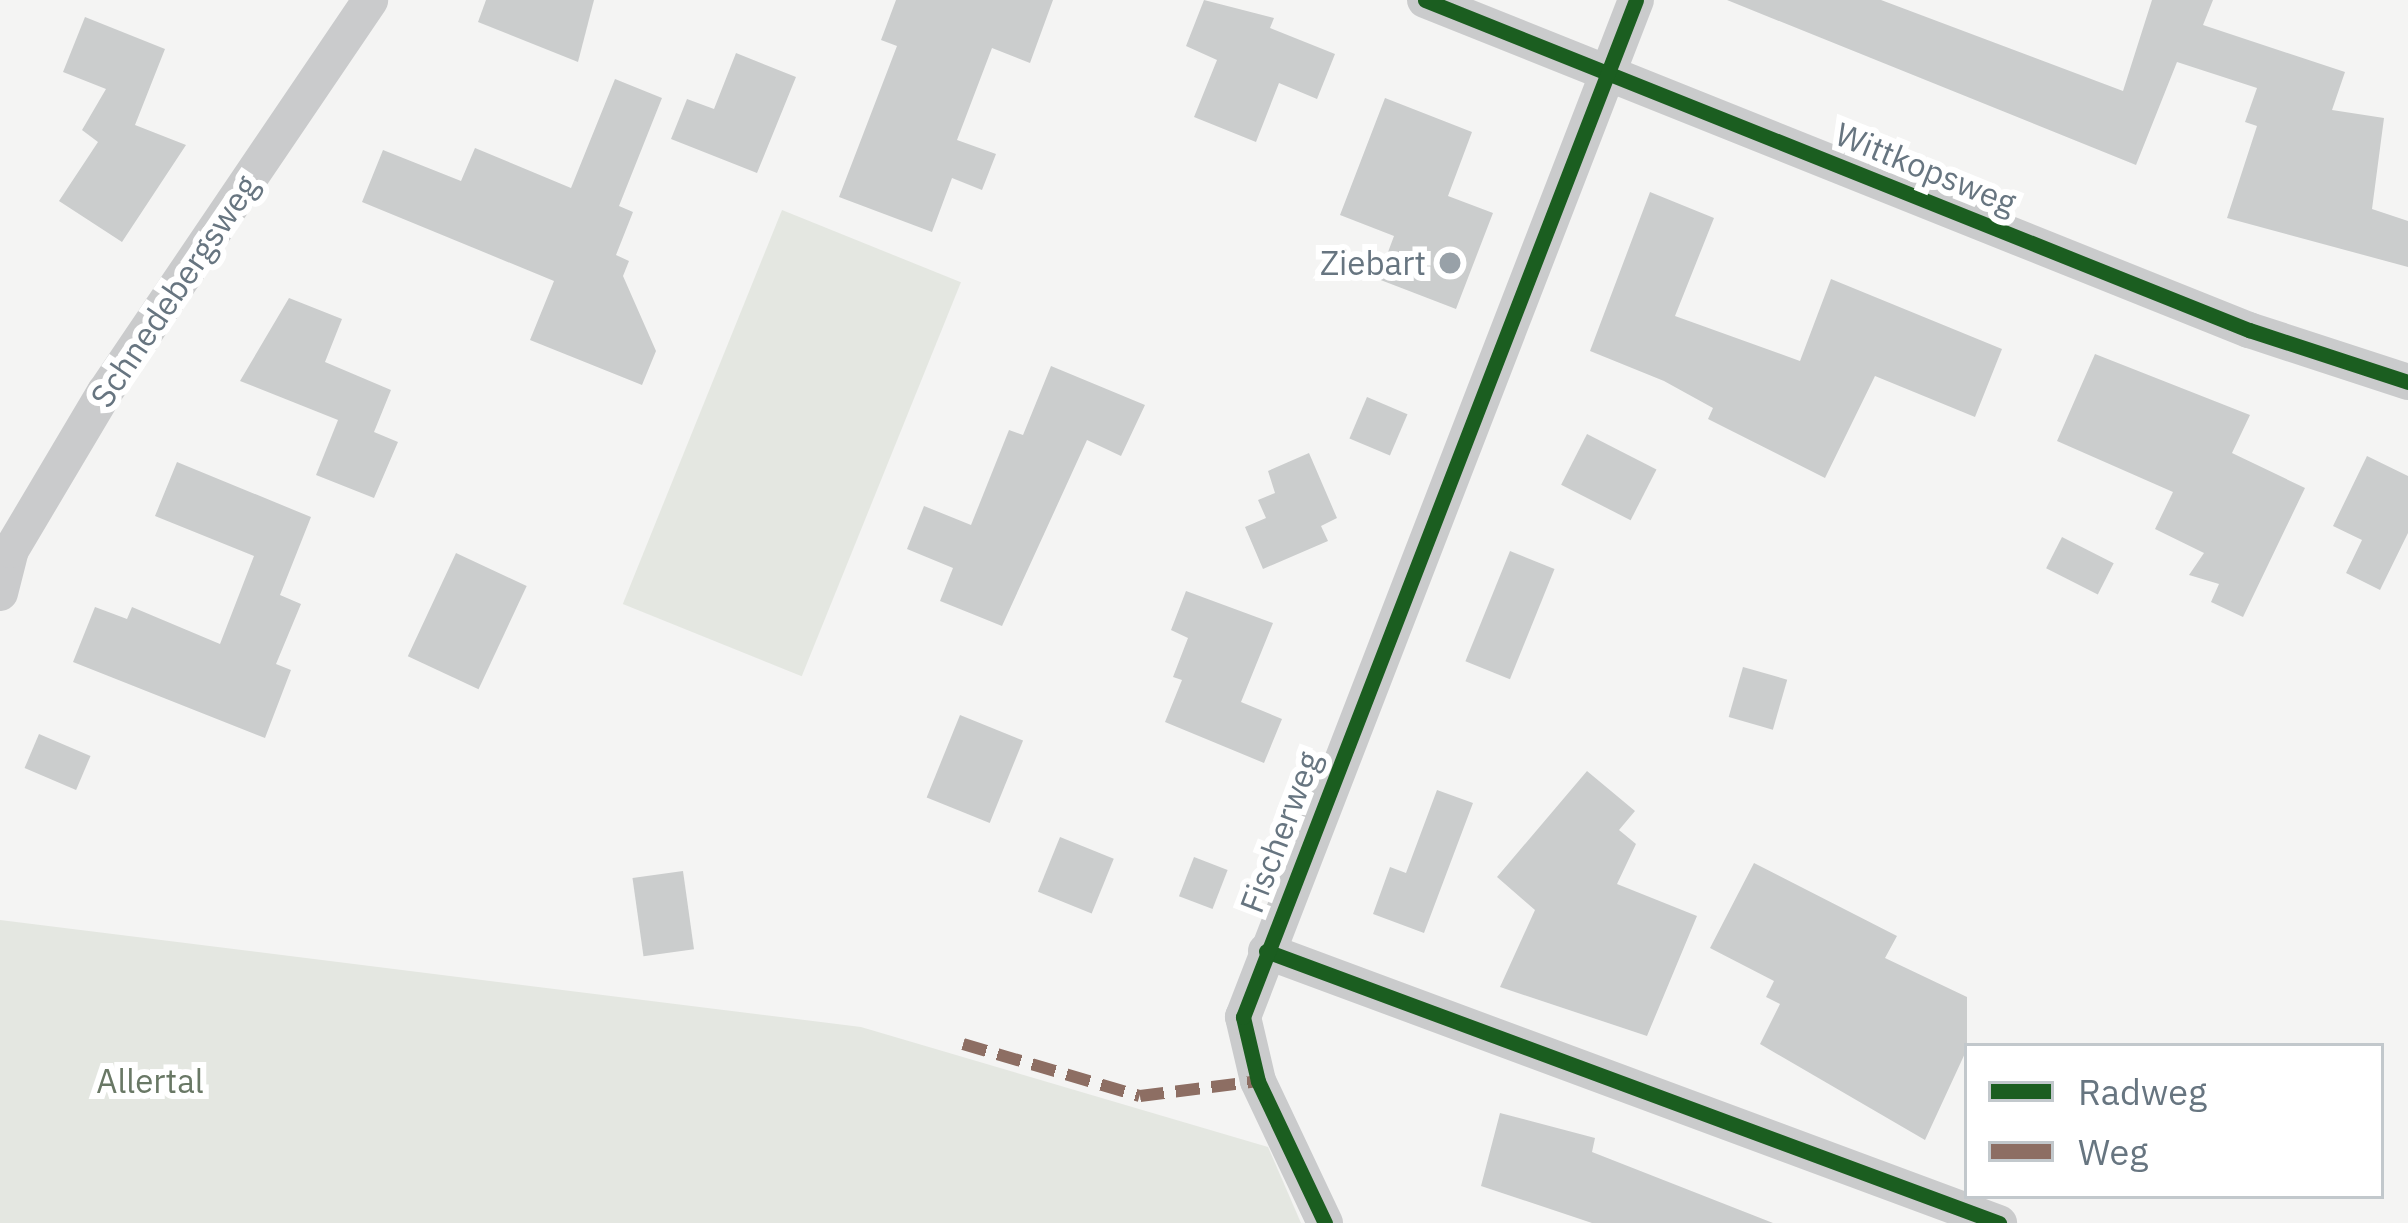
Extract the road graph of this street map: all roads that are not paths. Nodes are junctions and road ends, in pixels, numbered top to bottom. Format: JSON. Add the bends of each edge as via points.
{"nodes":[{"id":1,"x":370,"y":0,"type":"edge"},
{"id":2,"x":1425,"y":0,"type":"edge"},
{"id":3,"x":1636,"y":0,"type":"edge"},
{"id":4,"x":1606,"y":72,"type":"junction"},
{"id":5,"x":2408,"y":382,"type":"edge"},
{"id":6,"x":0,"y":593,"type":"edge"},
{"id":7,"x":1266,"y":951,"type":"junction"},
{"id":8,"x":1325,"y":1223,"type":"edge"},
{"id":9,"x":2000,"y":1223,"type":"edge"}],
"edges":[{"from":1,"to":6,"type":"street","name":"Schnedebergsweg","via":[[105,392],[11,550]]},
{"from":2,"to":4,"type":"street","name":"Wittkopsweg"},
{"from":3,"to":4,"type":"street","name":"Fischerweg"},
{"from":4,"to":5,"type":"street","name":"Wittkopsweg","via":[[2249,330]]},
{"from":4,"to":7,"type":"street","name":"Fischerweg"},
{"from":7,"to":8,"type":"street","via":[[1243,1017],[1258,1081]]},
{"from":7,"to":9,"type":"street","name":"Fischerweg"}]}
